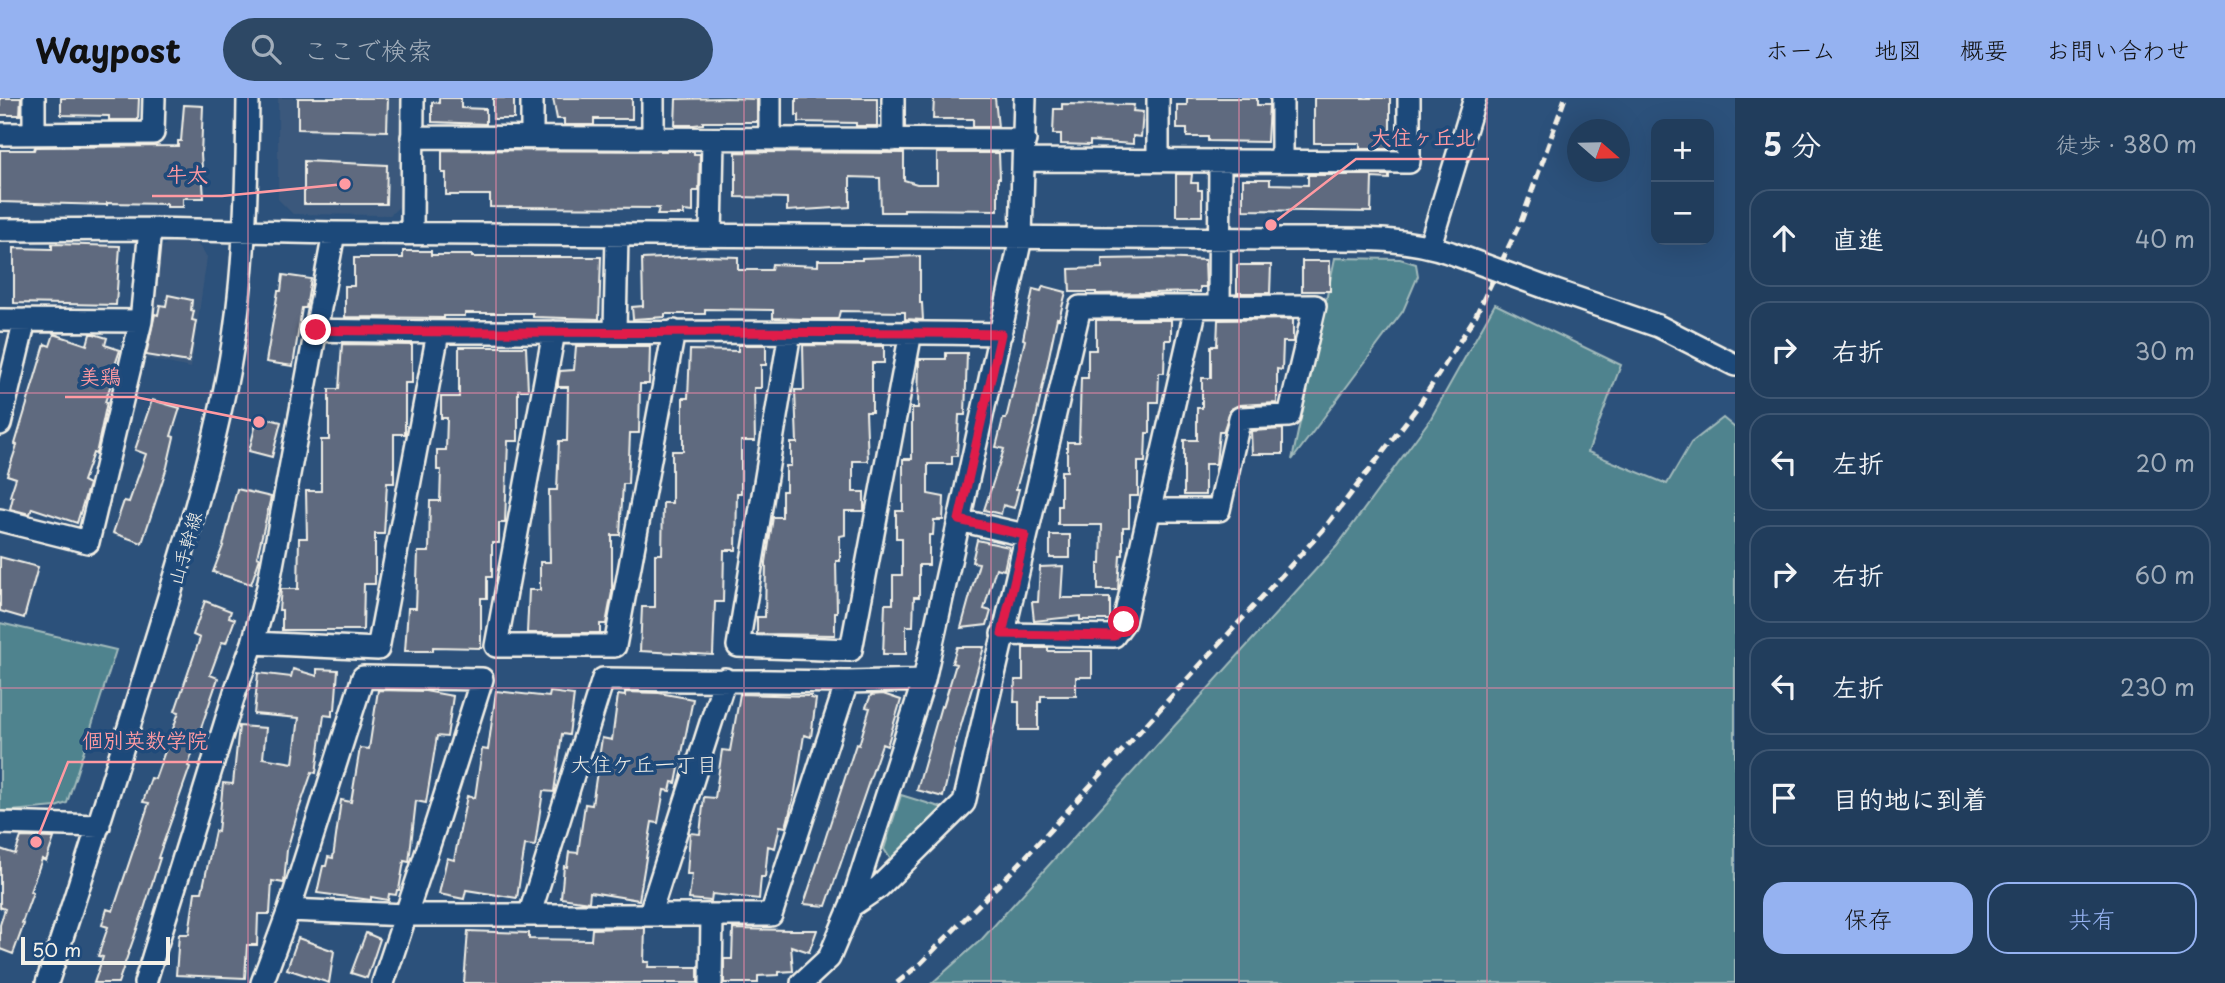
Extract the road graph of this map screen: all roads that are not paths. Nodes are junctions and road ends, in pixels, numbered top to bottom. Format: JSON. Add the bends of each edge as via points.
{"nodes":[{"id":1,"x":34,"y":98,"type":"edge"},
{"id":2,"x":154,"y":98,"type":"edge"},
{"id":3,"x":248,"y":98,"type":"edge"},
{"id":4,"x":413,"y":98,"type":"edge"},
{"id":5,"x":532,"y":98,"type":"edge"},
{"id":6,"x":653,"y":98,"type":"edge"},
{"id":7,"x":770,"y":98,"type":"edge"},
{"id":8,"x":893,"y":98,"type":"edge"},
{"id":9,"x":1025,"y":98,"type":"edge"},
{"id":10,"x":1158,"y":98,"type":"edge"},
{"id":11,"x":1282,"y":98,"type":"edge"},
{"id":12,"x":1409,"y":98,"type":"edge"},
{"id":13,"x":1475,"y":98,"type":"edge"},
{"id":14,"x":0,"y":134,"type":"edge"},
{"id":15,"x":34,"y":134,"type":"junction"},
{"id":16,"x":412,"y":137,"type":"junction"},
{"id":17,"x":532,"y":137,"type":"junction"},
{"id":18,"x":653,"y":139,"type":"junction"},
{"id":19,"x":770,"y":139,"type":"junction"},
{"id":20,"x":713,"y":140,"type":"junction"},
{"id":21,"x":892,"y":140,"type":"junction"},
{"id":22,"x":1025,"y":150,"type":"junction"},
{"id":23,"x":1158,"y":159,"type":"junction"},
{"id":24,"x":1282,"y":160,"type":"junction"},
{"id":25,"x":1220,"y":161,"type":"junction"},
{"id":26,"x":150,"y":229,"type":"junction"},
{"id":27,"x":0,"y":230,"type":"edge"},
{"id":28,"x":244,"y":231,"type":"junction"},
{"id":29,"x":334,"y":233,"type":"junction"},
{"id":30,"x":412,"y":233,"type":"junction"},
{"id":31,"x":617,"y":235,"type":"junction"},
{"id":32,"x":711,"y":235,"type":"junction"},
{"id":33,"x":1021,"y":238,"type":"junction"},
{"id":34,"x":1220,"y":238,"type":"junction"},
{"id":35,"x":1430,"y":246,"type":"junction"},
{"id":36,"x":1219,"y":306,"type":"junction"},
{"id":37,"x":1196,"y":307,"type":"junction"},
{"id":38,"x":0,"y":320,"type":"edge"},
{"id":39,"x":24,"y":320,"type":"junction"},
{"id":40,"x":141,"y":321,"type":"junction"},
{"id":41,"x":316,"y":330,"type":"junction"},
{"id":42,"x":615,"y":331,"type":"junction"},
{"id":43,"x":674,"y":331,"type":"junction"},
{"id":44,"x":554,"y":332,"type":"junction"},
{"id":45,"x":790,"y":332,"type":"junction"},
{"id":46,"x":911,"y":332,"type":"junction"},
{"id":47,"x":438,"y":333,"type":"junction"},
{"id":48,"x":1001,"y":334,"type":"junction"},
{"id":49,"x":1735,"y":365,"type":"edge"},
{"id":50,"x":0,"y":424,"type":"edge"},
{"id":51,"x":1150,"y":510,"type":"junction"},
{"id":52,"x":0,"y":520,"type":"edge"},
{"id":53,"x":959,"y":520,"type":"junction"},
{"id":54,"x":1025,"y":535,"type":"junction"},
{"id":55,"x":1002,"y":634,"type":"junction"},
{"id":56,"x":254,"y":643,"type":"junction"},
{"id":57,"x":725,"y":679,"type":"junction"},
{"id":58,"x":924,"y":680,"type":"junction"},
{"id":59,"x":847,"y":682,"type":"junction"},
{"id":60,"x":0,"y":823,"type":"edge"},
{"id":61,"x":99,"y":826,"type":"junction"},
{"id":62,"x":851,"y":906,"type":"junction"},
{"id":63,"x":289,"y":910,"type":"junction"},
{"id":64,"x":650,"y":913,"type":"junction"},
{"id":65,"x":530,"y":914,"type":"junction"},
{"id":66,"x":406,"y":915,"type":"junction"},
{"id":67,"x":712,"y":916,"type":"junction"},
{"id":68,"x":47,"y":983,"type":"edge"},
{"id":69,"x":145,"y":983,"type":"edge"},
{"id":70,"x":262,"y":983,"type":"edge"},
{"id":71,"x":383,"y":983,"type":"edge"},
{"id":72,"x":711,"y":983,"type":"edge"},
{"id":73,"x":803,"y":983,"type":"edge"}],
"edges":[{"from":1,"to":15,"type":"street"},
{"from":2,"to":15,"type":"street","via":[[153,133]]},
{"from":3,"to":28,"type":"street","name":"山手幹線"},
{"from":4,"to":16,"type":"street"},
{"from":5,"to":17,"type":"street"},
{"from":6,"to":18,"type":"street"},
{"from":7,"to":19,"type":"street"},
{"from":8,"to":21,"type":"street"},
{"from":9,"to":22,"type":"street"},
{"from":10,"to":23,"type":"street"},
{"from":11,"to":24,"type":"street"},
{"from":12,"to":24,"type":"street","via":[[1409,162]]},
{"from":13,"to":35,"type":"street"},
{"from":14,"to":15,"type":"street"},
{"from":16,"to":17,"type":"street"},
{"from":16,"to":30,"type":"street"},
{"from":17,"to":18,"type":"street"},
{"from":18,"to":20,"type":"street"},
{"from":19,"to":20,"type":"street"},
{"from":19,"to":21,"type":"street"},
{"from":20,"to":32,"type":"street"},
{"from":21,"to":22,"type":"street"},
{"from":22,"to":23,"type":"street"},
{"from":22,"to":33,"type":"street"},
{"from":23,"to":25,"type":"street"},
{"from":24,"to":25,"type":"street"},
{"from":25,"to":34,"type":"street"},
{"from":26,"to":27,"type":"street"},
{"from":26,"to":28,"type":"street"},
{"from":26,"to":40,"type":"street"},
{"from":28,"to":29,"type":"street"},
{"from":28,"to":61,"type":"street","name":"山手幹線","via":[[228,373],[195,511]]},
{"from":29,"to":30,"type":"street"},
{"from":29,"to":41,"type":"street"},
{"from":30,"to":31,"type":"street"},
{"from":31,"to":32,"type":"street"},
{"from":31,"to":42,"type":"street"},
{"from":32,"to":33,"type":"street"},
{"from":33,"to":34,"type":"street"},
{"from":33,"to":48,"type":"street"},
{"from":34,"to":35,"type":"street"},
{"from":34,"to":36,"type":"street"},
{"from":35,"to":49,"type":"street","bridge":true,"via":[[1658,326]]},
{"from":36,"to":37,"type":"street"},
{"from":36,"to":51,"type":"street","via":[[1315,306],[1289,416],[1240,418],[1219,510]]},
{"from":37,"to":51,"type":"street"},
{"from":37,"to":54,"type":"street","via":[[1080,307]]},
{"from":38,"to":39,"type":"street"},
{"from":39,"to":40,"type":"street"},
{"from":39,"to":50,"type":"street"},
{"from":40,"to":52,"type":"street","via":[[88,542]]},
{"from":41,"to":47,"type":"street"},
{"from":41,"to":56,"type":"street"},
{"from":42,"to":43,"type":"street"},
{"from":42,"to":44,"type":"street"},
{"from":43,"to":44,"type":"street","via":[[615,646],[496,646]]},
{"from":43,"to":45,"type":"street"},
{"from":44,"to":47,"type":"street"},
{"from":45,"to":46,"type":"street"},
{"from":45,"to":46,"type":"street","via":[[738,646],[851,650]]},
{"from":46,"to":48,"type":"street"},
{"from":47,"to":56,"type":"street","via":[[378,649]]},
{"from":48,"to":53,"type":"street"},
{"from":51,"to":55,"type":"street","via":[[1124,622],[1114,636]]},
{"from":53,"to":54,"type":"street"},
{"from":53,"to":58,"type":"street"},
{"from":54,"to":55,"type":"street"},
{"from":55,"to":62,"type":"street","via":[[964,803],[879,887]]},
{"from":56,"to":69,"type":"street"},
{"from":57,"to":59,"type":"street"},
{"from":57,"to":64,"type":"street"},
{"from":57,"to":65,"type":"street","via":[[603,679]]},
{"from":58,"to":59,"type":"street"},
{"from":58,"to":62,"type":"street"},
{"from":59,"to":67,"type":"street","via":[[771,915]]},
{"from":60,"to":61,"type":"street"},
{"from":61,"to":68,"type":"street","name":"山手幹線"},
{"from":62,"to":73,"type":"street","via":[[829,958]]},
{"from":63,"to":66,"type":"street"},
{"from":63,"to":66,"type":"street","via":[[363,677],[482,679]]},
{"from":63,"to":70,"type":"street"},
{"from":64,"to":65,"type":"street"},
{"from":64,"to":67,"type":"street"},
{"from":65,"to":66,"type":"street"},
{"from":66,"to":71,"type":"street"},
{"from":67,"to":72,"type":"street"}]}
